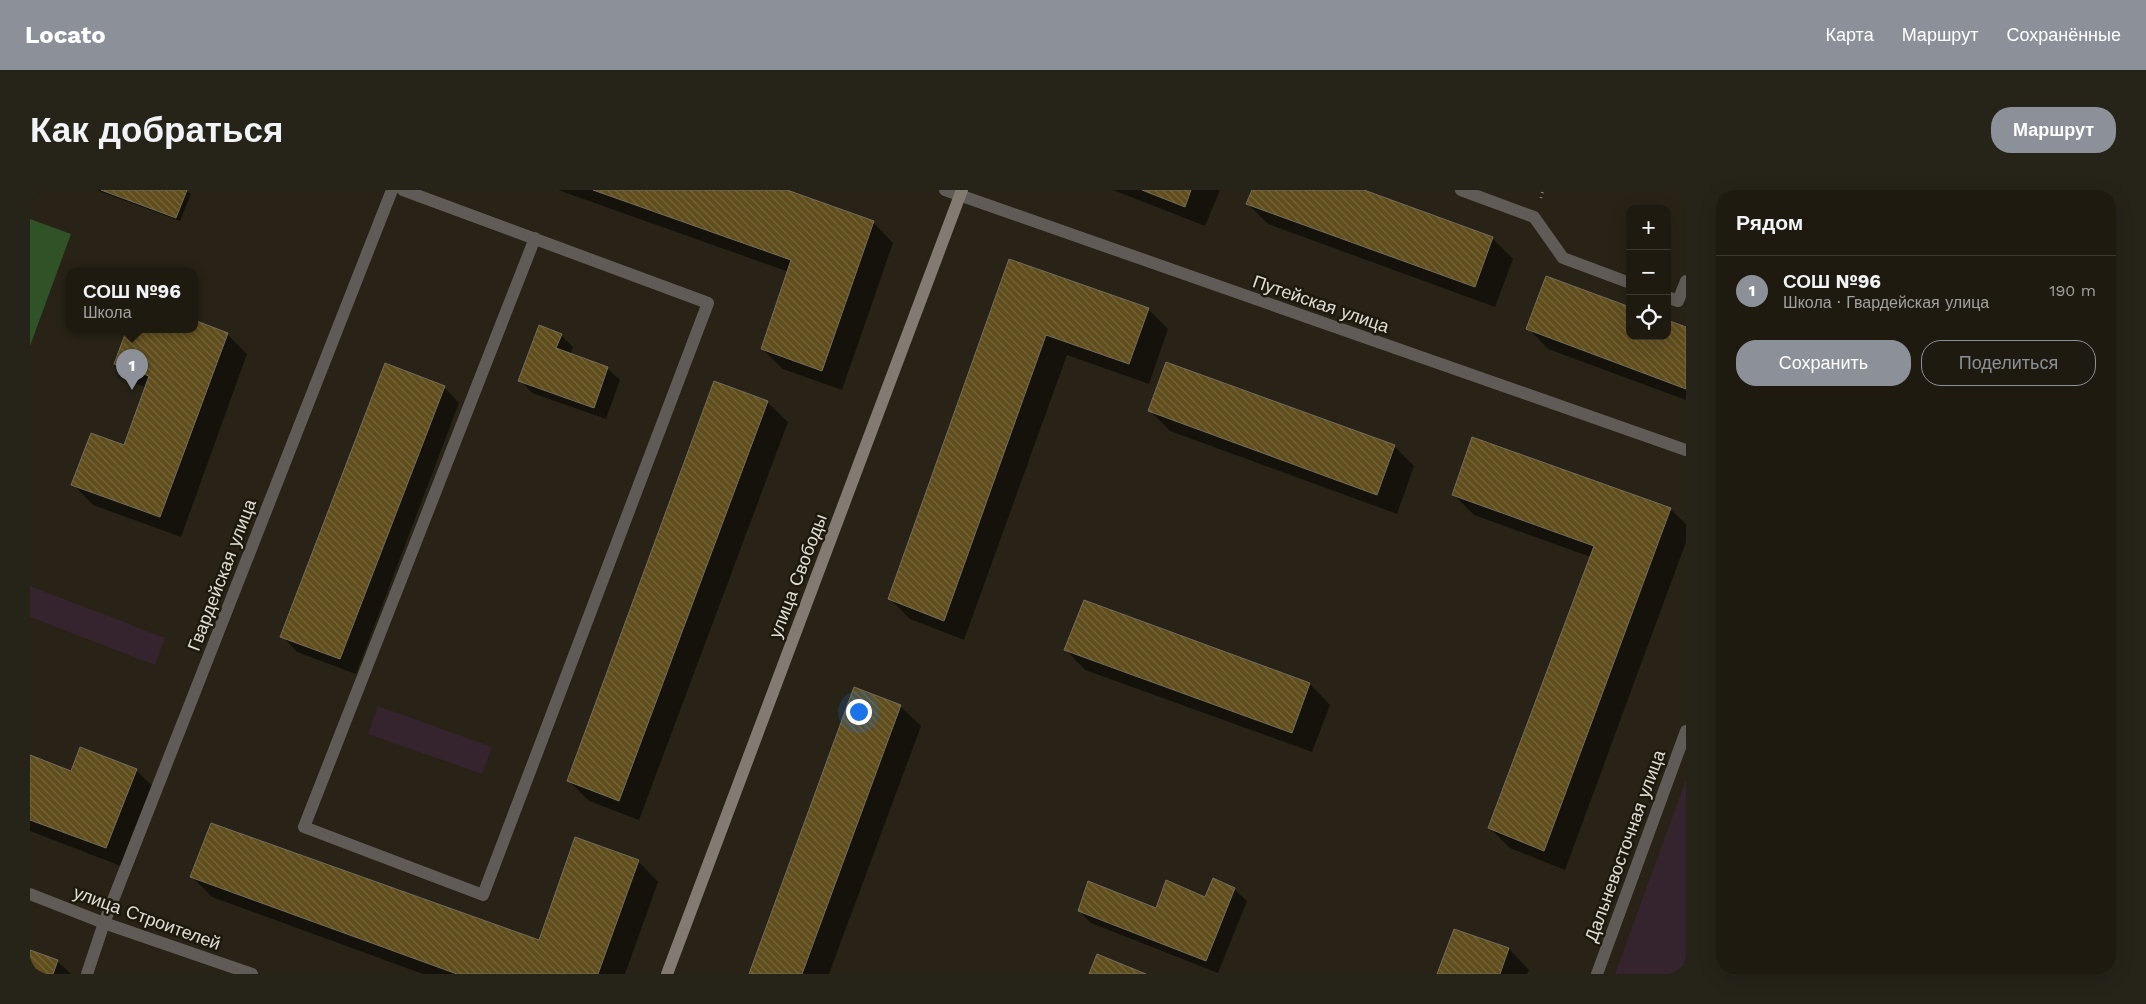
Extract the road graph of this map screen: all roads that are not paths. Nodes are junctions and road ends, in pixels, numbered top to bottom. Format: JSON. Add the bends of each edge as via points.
{"nodes":[{"id":1,"x":392,"y":190,"type":"edge"},
{"id":2,"x":403,"y":190,"type":"edge"},
{"id":3,"x":945,"y":190,"type":"edge"},
{"id":4,"x":1461,"y":190,"type":"edge"},
{"id":5,"x":961,"y":193,"type":"edge"},
{"id":6,"x":535,"y":238,"type":"junction"},
{"id":7,"x":1686,"y":281,"type":"edge"},
{"id":8,"x":1626,"y":282,"type":"edge"},
{"id":9,"x":1671,"y":299,"type":"edge"},
{"id":10,"x":1686,"y":450,"type":"edge"},
{"id":11,"x":1686,"y":730,"type":"edge"},
{"id":12,"x":30,"y":894,"type":"edge"},
{"id":13,"x":104,"y":923,"type":"junction"},
{"id":14,"x":87,"y":974,"type":"edge"},
{"id":15,"x":252,"y":974,"type":"edge"},
{"id":16,"x":667,"y":974,"type":"edge"},
{"id":17,"x":1597,"y":974,"type":"edge"}],
"edges":[{"from":1,"to":13,"type":"street","name":"Гвардейская улица"},
{"from":2,"to":6,"type":"street"},
{"from":3,"to":5,"type":"street","name":"Путейская улица"},
{"from":4,"to":8,"type":"street","via":[[1534,217],[1563,258]]},
{"from":5,"to":10,"type":"street","name":"Путейская улица"},
{"from":5,"to":16,"type":"street","name":"улица Свободы"},
{"from":6,"to":6,"type":"street","via":[[708,303],[483,894],[304,827]]},
{"from":7,"to":9,"type":"street","via":[[1678,302]]},
{"from":11,"to":17,"type":"street","name":"Дальневосточная улица"},
{"from":12,"to":13,"type":"street","name":"улица Строителей"},
{"from":13,"to":14,"type":"street","name":"Гвардейская улица"},
{"from":13,"to":15,"type":"street","name":"улица Строителей"}]}
